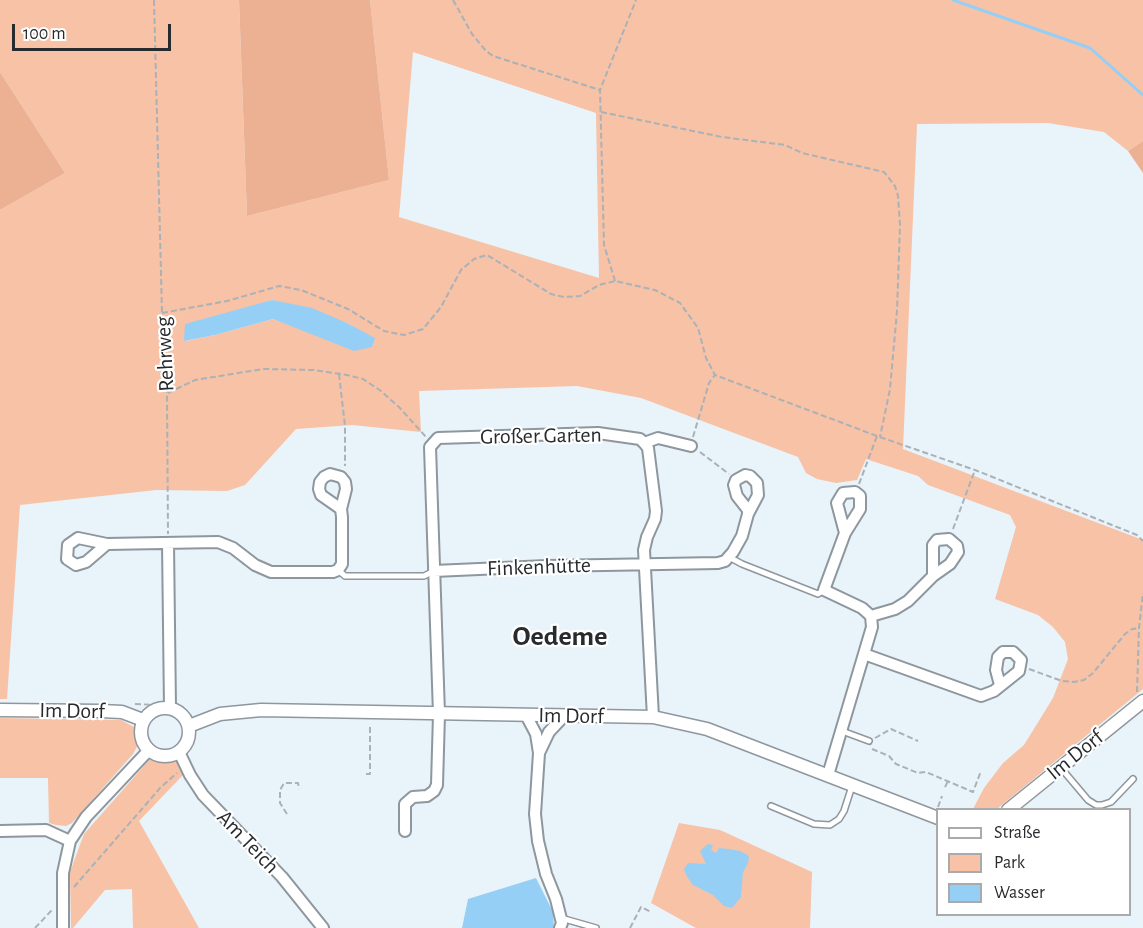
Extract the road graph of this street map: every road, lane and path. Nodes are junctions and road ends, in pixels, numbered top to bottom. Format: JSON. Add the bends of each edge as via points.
{"nodes":[{"id":1,"x":154,"y":0,"type":"edge"},
{"id":2,"x":453,"y":0,"type":"edge"},
{"id":3,"x":636,"y":0,"type":"edge"},
{"id":4,"x":600,"y":90,"type":"junction"},
{"id":5,"x":601,"y":112,"type":"junction"},
{"id":6,"x":615,"y":281,"type":"junction"},
{"id":7,"x":162,"y":313,"type":"junction"},
{"id":8,"x":339,"y":374,"type":"junction"},
{"id":9,"x":715,"y":375,"type":"junction"},
{"id":10,"x":167,"y":393,"type":"junction"},
{"id":11,"x":879,"y":437,"type":"junction"},
{"id":12,"x":433,"y":442,"type":"junction"},
{"id":13,"x":644,"y":443,"type":"junction"},
{"id":14,"x":691,"y":446,"type":"junction"},
{"id":15,"x":975,"y":470,"type":"junction"},
{"id":16,"x":341,"y":477,"type":"junction"},
{"id":17,"x":736,"y":480,"type":"junction"},
{"id":18,"x":855,"y":492,"type":"junction"},
{"id":19,"x":341,"y":509,"type":"junction"},
{"id":20,"x":748,"y":514,"type":"junction"},
{"id":21,"x":845,"y":533,"type":"junction"},
{"id":22,"x":949,"y":539,"type":"junction"},
{"id":23,"x":1143,"y":541,"type":"edge"},
{"id":24,"x":168,"y":543,"type":"junction"},
{"id":25,"x":107,"y":544,"type":"dead end"},
{"id":26,"x":729,"y":557,"type":"junction"},
{"id":27,"x":645,"y":564,"type":"junction"},
{"id":28,"x":338,"y":570,"type":"junction"},
{"id":29,"x":434,"y":571,"type":"junction"},
{"id":30,"x":933,"y":576,"type":"junction"},
{"id":31,"x":824,"y":590,"type":"junction"},
{"id":32,"x":1143,"y":593,"type":"edge"},
{"id":33,"x":871,"y":616,"type":"junction"},
{"id":34,"x":1139,"y":628,"type":"junction"},
{"id":35,"x":864,"y":654,"type":"junction"},
{"id":36,"x":1021,"y":666,"type":"junction"},
{"id":37,"x":1000,"y":685,"type":"junction"},
{"id":38,"x":1140,"y":703,"type":"edge"},
{"id":39,"x":134,"y":704,"type":"dead end"},
{"id":40,"x":170,"y":708,"type":"junction"},
{"id":41,"x":0,"y":710,"type":"edge"},
{"id":42,"x":370,"y":712,"type":"junction"},
{"id":43,"x":439,"y":714,"type":"junction"},
{"id":44,"x":526,"y":715,"type":"junction"},
{"id":45,"x":564,"y":716,"type":"junction"},
{"id":46,"x":653,"y":717,"type":"junction"},
{"id":47,"x":143,"y":720,"type":"junction"},
{"id":48,"x":189,"y":726,"type":"junction"},
{"id":49,"x":842,"y":731,"type":"junction"},
{"id":50,"x":869,"y":741,"type":"junction"},
{"id":51,"x":918,"y":741,"type":"dead end"},
{"id":52,"x":149,"y":750,"type":"junction"},
{"id":53,"x":179,"y":752,"type":"junction"},
{"id":54,"x":539,"y":753,"type":"junction"},
{"id":55,"x":186,"y":765,"type":"junction"},
{"id":56,"x":1060,"y":767,"type":"junction"},
{"id":57,"x":981,"y":771,"type":"dead end"},
{"id":58,"x":366,"y":774,"type":"dead end"},
{"id":59,"x":828,"y":775,"type":"junction"},
{"id":60,"x":1133,"y":779,"type":"dead end"},
{"id":61,"x":948,"y":781,"type":"junction"},
{"id":62,"x":853,"y":784,"type":"junction"},
{"id":63,"x":945,"y":787,"type":"dead end"},
{"id":64,"x":299,"y":789,"type":"dead end"},
{"id":65,"x":771,"y":806,"type":"dead end"},
{"id":66,"x":1010,"y":808,"type":"edge"},
{"id":67,"x":287,"y":814,"type":"dead end"},
{"id":68,"x":936,"y":817,"type":"edge"},
{"id":69,"x":0,"y":831,"type":"edge"},
{"id":70,"x":405,"y":831,"type":"dead end"},
{"id":71,"x":70,"y":841,"type":"junction"},
{"id":72,"x":62,"y":901,"type":"junction"},
{"id":73,"x":651,"y":912,"type":"dead end"},
{"id":74,"x":561,"y":923,"type":"edge"},
{"id":75,"x":35,"y":928,"type":"edge"},
{"id":76,"x":63,"y":928,"type":"edge"},
{"id":77,"x":323,"y":928,"type":"edge"},
{"id":78,"x":596,"y":928,"type":"edge"},
{"id":79,"x":630,"y":928,"type":"edge"}],
"edges":[{"from":1,"to":7,"type":"path","name":"Rehrweg"},
{"from":2,"to":4,"type":"path","via":[[472,34],[494,56]]},
{"from":3,"to":4,"type":"path"},
{"from":4,"to":5,"type":"path"},
{"from":5,"to":6,"type":"path","via":[[604,245]]},
{"from":5,"to":11,"type":"path","via":[[722,137],[785,145],[802,153],[884,171],[898,196],[900,225],[891,378]]},
{"from":6,"to":7,"type":"path","via":[[580,296],[564,297],[551,294],[487,255],[474,259],[461,270],[441,307],[423,329],[405,335],[384,331],[348,309],[301,290],[279,286]]},
{"from":6,"to":9,"type":"path","via":[[655,290],[680,303],[698,328]]},
{"from":7,"to":10,"type":"path","name":"Rehrweg"},
{"from":8,"to":10,"type":"path","via":[[263,369],[195,380]]},
{"from":8,"to":12,"type":"path","via":[[363,379],[381,392]]},
{"from":8,"to":16,"type":"path","via":[[345,426],[345,468]]},
{"from":9,"to":11,"type":"path"},
{"from":9,"to":14,"type":"path","via":[[708,383]]},
{"from":10,"to":24,"type":"path","name":"Rehrweg"},
{"from":11,"to":15,"type":"path"},
{"from":11,"to":18,"type":"path"},
{"from":12,"to":13,"type":"street","name":"Großer Garten","via":[[438,438],[598,433]]},
{"from":12,"to":29,"type":"street","via":[[430,447]]},
{"from":13,"to":14,"type":"street","name":"Großer Garten","via":[[658,438]]},
{"from":13,"to":27,"type":"street","via":[[648,448],[656,511],[647,537]]},
{"from":14,"to":17,"type":"path"},
{"from":15,"to":22,"type":"path"},
{"from":15,"to":23,"type":"path","via":[[1137,535]]},
{"from":16,"to":19,"type":"street","via":[[346,489]]},
{"from":16,"to":19,"type":"street","via":[[324,477],[319,489],[321,495]]},
{"from":17,"to":20,"type":"street","via":[[737,496]]},
{"from":17,"to":20,"type":"street","via":[[745,475],[757,483],[758,495]]},
{"from":18,"to":21,"type":"street","via":[[860,496],[860,509]]},
{"from":18,"to":21,"type":"street","via":[[843,494],[837,503]]},
{"from":19,"to":28,"type":"street","via":[[343,555]]},
{"from":20,"to":26,"type":"street","via":[[742,536]]},
{"from":21,"to":31,"type":"street"},
{"from":22,"to":30,"type":"street","via":[[933,545]]},
{"from":22,"to":30,"type":"street","via":[[957,546],[956,558]]},
{"from":24,"to":25,"type":"street"},
{"from":24,"to":28,"type":"street","via":[[225,544],[271,572]]},
{"from":24,"to":40,"type":"street"},
{"from":26,"to":27,"type":"street","name":"Finkenhütte","via":[[718,563]]},
{"from":26,"to":31,"type":"lane","via":[[818,594]]},
{"from":27,"to":29,"type":"street","name":"Finkenhütte"},
{"from":27,"to":46,"type":"street"},
{"from":28,"to":29,"type":"lane","via":[[345,576],[424,576]]},
{"from":29,"to":43,"type":"street"},
{"from":30,"to":33,"type":"street","via":[[896,609]]},
{"from":31,"to":33,"type":"street"},
{"from":32,"to":34,"type":"path"},
{"from":33,"to":35,"type":"street"},
{"from":34,"to":36,"type":"path","via":[[1125,634],[1084,680],[1062,681]]},
{"from":34,"to":38,"type":"path"},
{"from":35,"to":37,"type":"street","via":[[972,694],[987,695]]},
{"from":35,"to":49,"type":"street"},
{"from":36,"to":37,"type":"street"},
{"from":36,"to":37,"type":"street","via":[[1018,655],[1003,652],[996,663]]},
{"from":38,"to":56,"type":"street","name":"Im Dorf"},
{"from":39,"to":40,"type":"path"},
{"from":40,"to":47,"type":"street","via":[[159,708]]},
{"from":40,"to":48,"type":"street","via":[[182,714]]},
{"from":41,"to":47,"type":"street","name":"Im Dorf","via":[[122,712]]},
{"from":42,"to":43,"type":"street","name":"Im Dorf"},
{"from":42,"to":48,"type":"street","name":"Im Dorf","via":[[238,711]]},
{"from":42,"to":58,"type":"path","via":[[370,774]]},
{"from":43,"to":44,"type":"street","name":"Im Dorf"},
{"from":43,"to":70,"type":"street","via":[[437,785],[427,796],[413,797],[405,804]]},
{"from":44,"to":45,"type":"street","name":"Im Dorf"},
{"from":44,"to":54,"type":"street","via":[[536,734]]},
{"from":45,"to":46,"type":"street","name":"Im Dorf"},
{"from":45,"to":54,"type":"street","via":[[549,732]]},
{"from":46,"to":59,"type":"street","name":"Im Dorf","via":[[707,729]]},
{"from":47,"to":52,"type":"street","via":[[141,736]]},
{"from":48,"to":53,"type":"street","via":[[186,744]]},
{"from":49,"to":50,"type":"lane"},
{"from":49,"to":59,"type":"street"},
{"from":50,"to":51,"type":"path","via":[[891,729]]},
{"from":50,"to":61,"type":"path","via":[[871,748],[896,764]]},
{"from":52,"to":53,"type":"street","via":[[164,756]]},
{"from":52,"to":71,"type":"street"},
{"from":53,"to":55,"type":"street","name":"Am Teich"},
{"from":54,"to":74,"type":"street","via":[[535,814],[538,841]]},
{"from":55,"to":72,"type":"path","via":[[161,787]]},
{"from":55,"to":77,"type":"street","name":"Am Teich","via":[[203,795],[282,878]]},
{"from":56,"to":60,"type":"lane","via":[[1088,800],[1102,806]]},
{"from":56,"to":66,"type":"street","name":"Im Dorf"},
{"from":57,"to":61,"type":"path","via":[[973,792]]},
{"from":59,"to":62,"type":"street","name":"Im Dorf"},
{"from":61,"to":63,"type":"path"},
{"from":62,"to":65,"type":"lane","via":[[844,811],[830,825],[814,824]]},
{"from":62,"to":68,"type":"street","name":"Im Dorf"},
{"from":64,"to":67,"type":"path","via":[[298,783],[284,783],[280,790],[280,802]]},
{"from":69,"to":71,"type":"street","via":[[46,830]]},
{"from":71,"to":72,"type":"street"},
{"from":72,"to":75,"type":"path"},
{"from":72,"to":76,"type":"street"},
{"from":73,"to":79,"type":"path","via":[[641,907]]},
{"from":74,"to":78,"type":"lane"}]}
